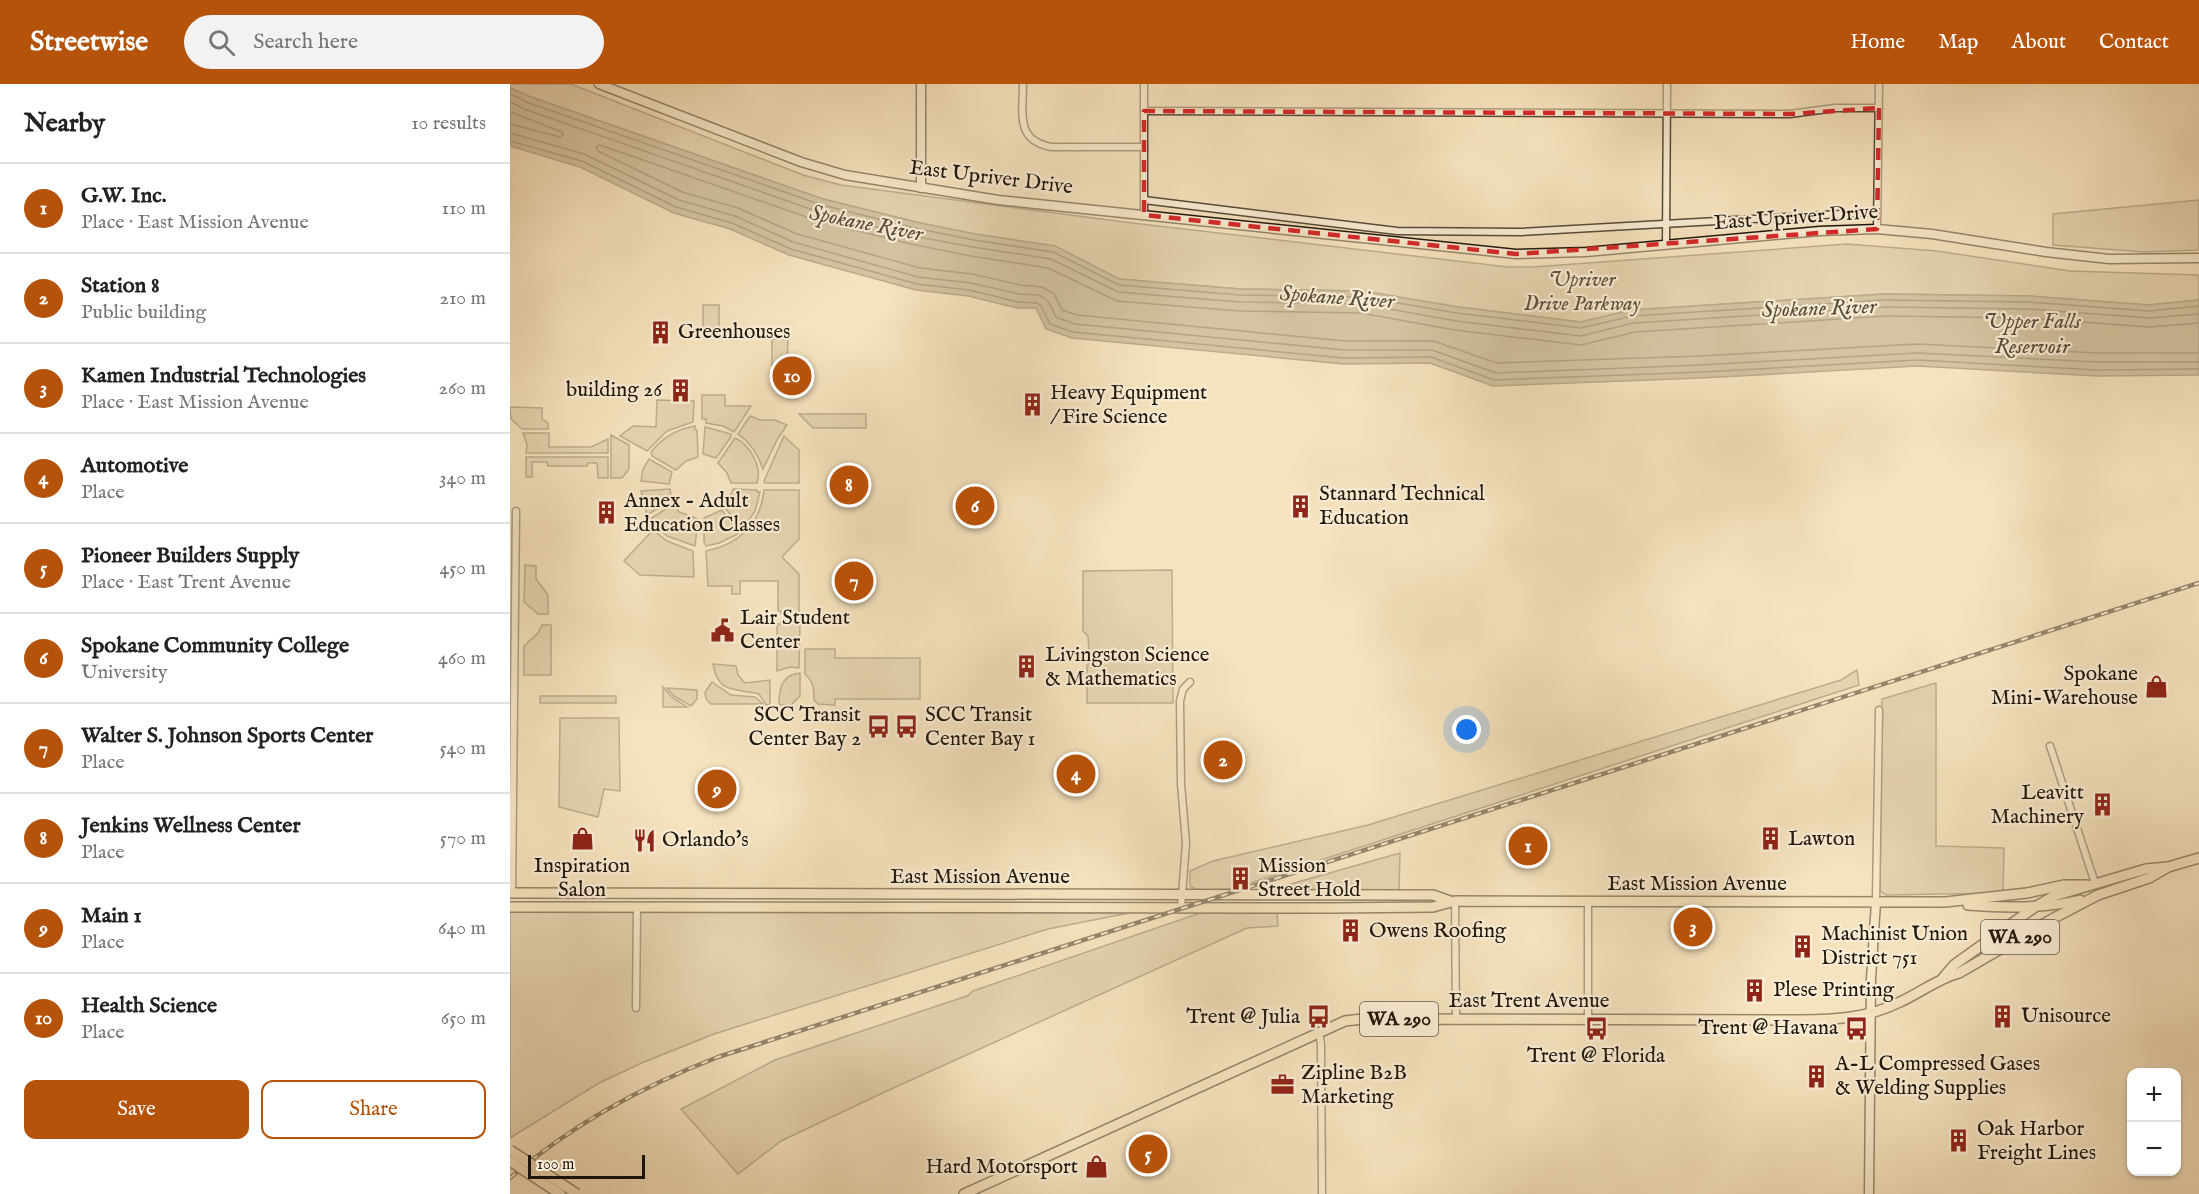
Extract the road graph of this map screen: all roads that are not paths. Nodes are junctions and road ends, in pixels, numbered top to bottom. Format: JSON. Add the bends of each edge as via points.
{"nodes":[{"id":1,"x":599,"y":84,"type":"edge"},
{"id":2,"x":921,"y":84,"type":"edge"},
{"id":3,"x":1023,"y":84,"type":"edge"},
{"id":4,"x":1144,"y":84,"type":"edge"},
{"id":5,"x":1667,"y":84,"type":"edge"},
{"id":6,"x":1879,"y":84,"type":"edge"},
{"id":7,"x":1879,"y":108,"type":"junction"},
{"id":8,"x":1144,"y":111,"type":"junction"},
{"id":9,"x":1667,"y":113,"type":"junction"},
{"id":10,"x":1144,"y":147,"type":"junction"},
{"id":11,"x":921,"y":188,"type":"junction"},
{"id":12,"x":1144,"y":200,"type":"junction"},
{"id":13,"x":1877,"y":212,"type":"junction"},
{"id":14,"x":1144,"y":215,"type":"junction"},
{"id":15,"x":1666,"y":222,"type":"junction"},
{"id":16,"x":1877,"y":229,"type":"junction"},
{"id":17,"x":1396,"y":231,"type":"junction"},
{"id":18,"x":1395,"y":242,"type":"junction"},
{"id":19,"x":1666,"y":245,"type":"junction"},
{"id":20,"x":2199,"y":258,"type":"edge"},
{"id":21,"x":516,"y":511,"type":"dead end"},
{"id":22,"x":1190,"y":682,"type":"dead end"},
{"id":23,"x":1879,"y":710,"type":"dead end"},
{"id":24,"x":2050,"y":746,"type":"dead end"},
{"id":25,"x":511,"y":780,"type":"edge"},
{"id":26,"x":2199,"y":858,"type":"edge"},
{"id":27,"x":2168,"y":867,"type":"junction"},
{"id":28,"x":2091,"y":884,"type":"junction"},
{"id":29,"x":511,"y":893,"type":"edge"},
{"id":30,"x":1181,"y":895,"type":"junction"},
{"id":31,"x":2098,"y":895,"type":"junction"},
{"id":32,"x":1452,"y":901,"type":"junction"},
{"id":33,"x":1588,"y":902,"type":"junction"},
{"id":34,"x":1876,"y":902,"type":"junction"},
{"id":35,"x":1945,"y":902,"type":"junction"},
{"id":36,"x":510,"y":907,"type":"edge"},
{"id":37,"x":637,"y":907,"type":"junction"},
{"id":38,"x":2035,"y":907,"type":"junction"},
{"id":39,"x":1181,"y":908,"type":"junction"},
{"id":40,"x":1943,"y":978,"type":"junction"},
{"id":41,"x":636,"y":1008,"type":"dead end"},
{"id":42,"x":1871,"y":1014,"type":"junction"},
{"id":43,"x":1456,"y":1019,"type":"junction"},
{"id":44,"x":1588,"y":1019,"type":"junction"},
{"id":45,"x":1319,"y":1031,"type":"junction"},
{"id":46,"x":510,"y":1150,"type":"edge"},
{"id":47,"x":510,"y":1161,"type":"edge"},
{"id":48,"x":560,"y":1194,"type":"edge"},
{"id":49,"x":577,"y":1194,"type":"edge"},
{"id":50,"x":964,"y":1194,"type":"edge"},
{"id":51,"x":1322,"y":1194,"type":"edge"},
{"id":52,"x":1869,"y":1194,"type":"edge"}],
"edges":[{"from":1,"to":11,"type":"street","name":"East Upriver Drive","via":[[801,162],[845,175]]},
{"from":2,"to":11,"type":"street"},
{"from":3,"to":10,"type":"street","via":[[1022,120],[1032,140],[1051,147]]},
{"from":4,"to":8,"type":"street"},
{"from":5,"to":9,"type":"street"},
{"from":6,"to":7,"type":"street"},
{"from":7,"to":9,"type":"street","via":[[1790,114]]},
{"from":7,"to":13,"type":"street"},
{"from":8,"to":9,"type":"street"},
{"from":8,"to":10,"type":"street"},
{"from":9,"to":15,"type":"street"},
{"from":10,"to":12,"type":"street"},
{"from":11,"to":14,"type":"street","name":"East Upriver Drive"},
{"from":12,"to":14,"type":"street"},
{"from":12,"to":17,"type":"street","name":"East Upriver Drive"},
{"from":13,"to":15,"type":"street","name":"East Upriver Drive"},
{"from":13,"to":16,"type":"street"},
{"from":14,"to":18,"type":"street","name":"East Upriver Drive"},
{"from":15,"to":17,"type":"street","name":"East Upriver Drive","via":[[1521,232]]},
{"from":15,"to":19,"type":"street"},
{"from":16,"to":19,"type":"street","name":"East Upriver Drive"},
{"from":16,"to":20,"type":"street","name":"East Upriver Drive","via":[[2109,259]]},
{"from":17,"to":18,"type":"street"},
{"from":18,"to":19,"type":"street","name":"East Upriver Drive","via":[[1516,254]]},
{"from":21,"to":25,"type":"street"},
{"from":22,"to":30,"type":"street","via":[[1180,701],[1186,843]]},
{"from":23,"to":34,"type":"street"},
{"from":24,"to":28,"type":"street"},
{"from":25,"to":29,"type":"street"},
{"from":26,"to":27,"type":"main road","name":"East Trent Avenue","number":"WA 290"},
{"from":27,"to":28,"type":"main road","name":"East Trent Avenue","number":"WA 290"},
{"from":27,"to":31,"type":"main road","name":"East Trent Avenue","number":"WA 290","via":[[2149,878]]},
{"from":28,"to":35,"type":"main road","name":"East Mission Avenue"},
{"from":28,"to":38,"type":"main road","name":"East Trent Avenue","number":"WA 290"},
{"from":29,"to":30,"type":"main road","name":"East Mission Avenue"},
{"from":30,"to":32,"type":"main road","name":"East Mission Avenue","via":[[1433,895]]},
{"from":30,"to":39,"type":"street"},
{"from":31,"to":38,"type":"main road","name":"East Mission Avenue"},
{"from":31,"to":40,"type":"main road","name":"East Trent Avenue","number":"WA 290","via":[[1959,973]]},
{"from":32,"to":33,"type":"main road","name":"East Mission Avenue"},
{"from":32,"to":39,"type":"main road","name":"East Mission Avenue","via":[[1433,907]]},
{"from":32,"to":43,"type":"street"},
{"from":33,"to":34,"type":"main road","name":"East Mission Avenue"},
{"from":33,"to":44,"type":"street"},
{"from":34,"to":35,"type":"main road","name":"East Mission Avenue"},
{"from":34,"to":42,"type":"street"},
{"from":35,"to":38,"type":"main road","name":"East Mission Avenue"},
{"from":36,"to":37,"type":"main road","name":"East Mission Avenue"},
{"from":37,"to":39,"type":"main road","name":"East Mission Avenue"},
{"from":37,"to":41,"type":"street"},
{"from":38,"to":40,"type":"main road","name":"East Trent Avenue","number":"WA 290","via":[[1954,965]]},
{"from":40,"to":42,"type":"main road","name":"East Trent Avenue","number":"WA 290"},
{"from":42,"to":44,"type":"main road","name":"East Trent Avenue","number":"WA 290","via":[[1828,1020]]},
{"from":42,"to":52,"type":"street"},
{"from":43,"to":44,"type":"main road","name":"East Trent Avenue","number":"WA 290"},
{"from":43,"to":45,"type":"main road","name":"East Trent Avenue","number":"WA 290","via":[[1357,1019]]},
{"from":45,"to":50,"type":"main road","name":"East Trent Avenue","number":"WA 290"},
{"from":45,"to":51,"type":"street"},
{"from":46,"to":49,"type":"main road","bridge":true},
{"from":47,"to":48,"type":"main road","bridge":true}]}
